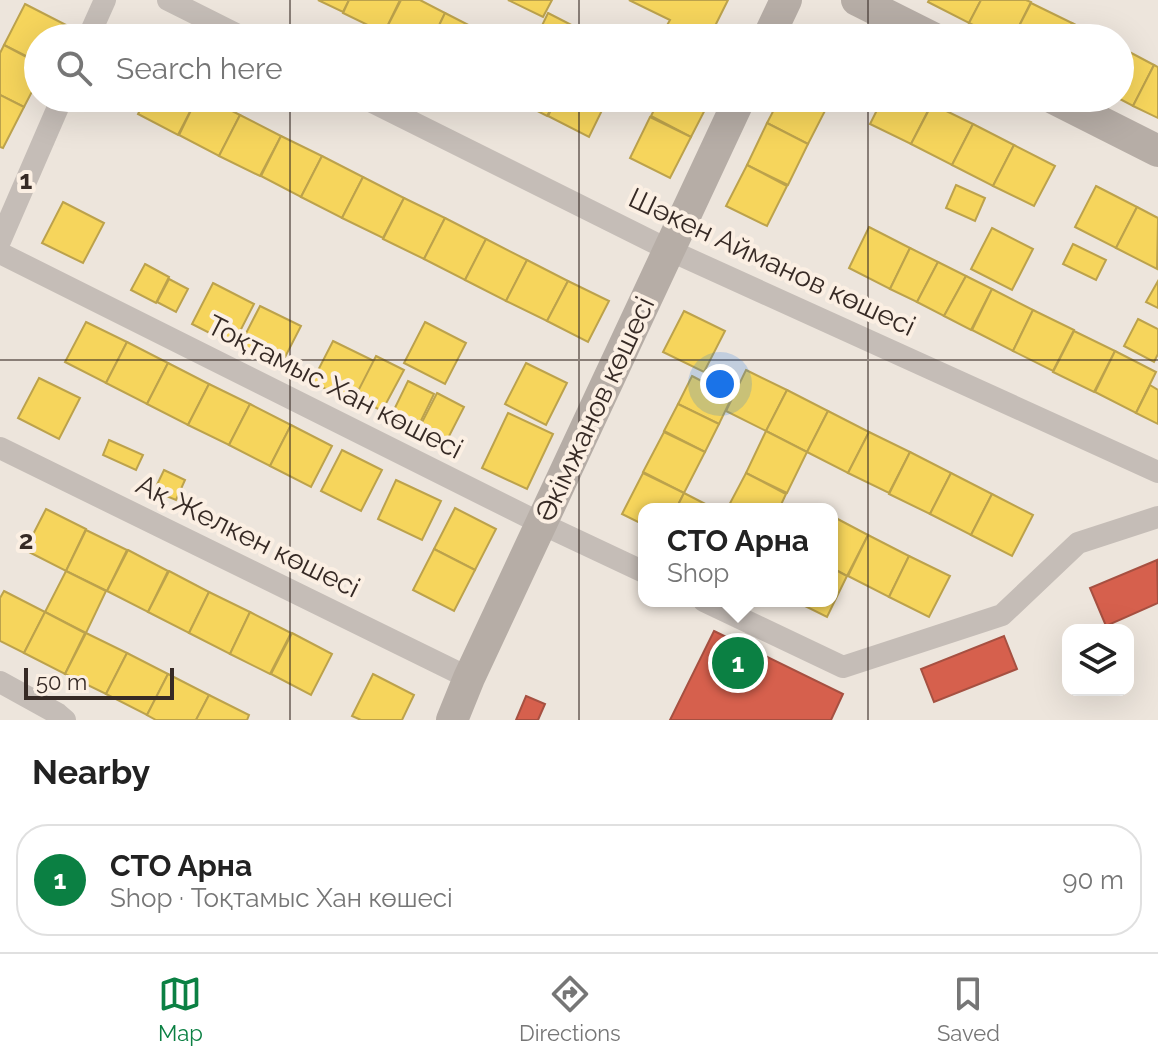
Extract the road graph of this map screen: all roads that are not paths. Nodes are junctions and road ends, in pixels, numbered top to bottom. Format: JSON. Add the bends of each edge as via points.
{"nodes":[{"id":1,"x":105,"y":0,"type":"edge"},
{"id":2,"x":168,"y":0,"type":"edge"},
{"id":3,"x":786,"y":0,"type":"edge"},
{"id":4,"x":857,"y":0,"type":"edge"},
{"id":5,"x":94,"y":24,"type":"edge"},
{"id":6,"x":216,"y":24,"type":"edge"},
{"id":7,"x":775,"y":24,"type":"edge"},
{"id":8,"x":905,"y":24,"type":"edge"},
{"id":9,"x":56,"y":112,"type":"edge"},
{"id":10,"x":392,"y":112,"type":"edge"},
{"id":11,"x":733,"y":112,"type":"edge"},
{"id":12,"x":1081,"y":112,"type":"edge"},
{"id":13,"x":1158,"y":151,"type":"edge"},
{"id":14,"x":0,"y":241,"type":"edge"},
{"id":15,"x":669,"y":250,"type":"junction"},
{"id":16,"x":0,"y":253,"type":"edge"},
{"id":17,"x":0,"y":448,"type":"edge"},
{"id":18,"x":1158,"y":472,"type":"edge"},
{"id":19,"x":1158,"y":517,"type":"edge"},
{"id":20,"x":542,"y":524,"type":"junction"},
{"id":21,"x":638,"y":569,"type":"edge"},
{"id":22,"x":717,"y":607,"type":"edge"},
{"id":23,"x":469,"y":678,"type":"junction"},
{"id":24,"x":0,"y":682,"type":"edge"},
{"id":25,"x":65,"y":720,"type":"edge"},
{"id":26,"x":452,"y":720,"type":"edge"}],
"edges":[{"from":1,"to":5,"type":"street"},
{"from":2,"to":6,"type":"street"},
{"from":3,"to":7,"type":"main road"},
{"from":4,"to":8,"type":"main road"},
{"from":9,"to":14,"type":"street"},
{"from":10,"to":15,"type":"street","name":"Шәкен Айманов көшесі"},
{"from":11,"to":15,"type":"main road","name":"Әкімжанов көшесі"},
{"from":12,"to":13,"type":"main road"},
{"from":15,"to":18,"type":"street","name":"Шәкен Айманов көшесі"},
{"from":15,"to":20,"type":"main road","name":"Әкімжанов көшесі"},
{"from":16,"to":20,"type":"street","name":"Тоқтамыс Хан көшесі"},
{"from":17,"to":23,"type":"street","name":"Ақ Желкен көшесі"},
{"from":19,"to":22,"type":"street","via":[[1078,543],[1002,615],[843,667]]},
{"from":20,"to":21,"type":"street","name":"Тоқтамыс Хан көшесі"},
{"from":20,"to":23,"type":"main road","name":"Әкімжанов көшесі"},
{"from":23,"to":26,"type":"main road","name":"Әкімжанов көшесі"},
{"from":24,"to":25,"type":"street"}]}
